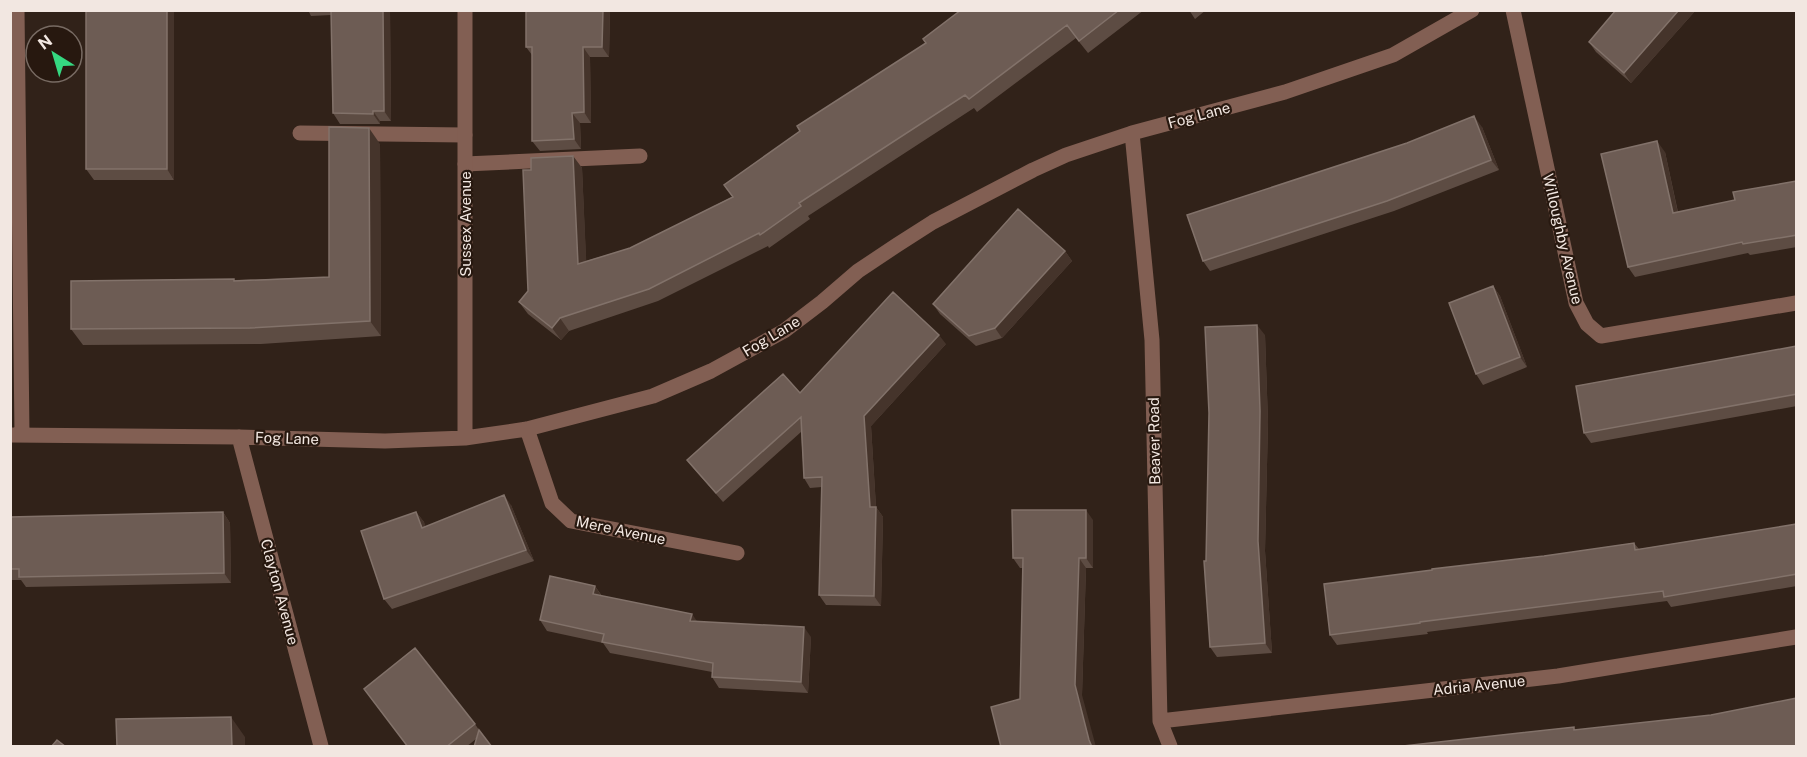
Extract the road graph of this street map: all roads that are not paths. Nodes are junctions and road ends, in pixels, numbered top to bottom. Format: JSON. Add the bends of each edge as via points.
{"nodes":[{"id":1,"x":18,"y":10,"type":"edge"},
{"id":2,"x":465,"y":10,"type":"edge"},
{"id":3,"x":1472,"y":10,"type":"edge"},
{"id":4,"x":1513,"y":10,"type":"edge"},
{"id":5,"x":300,"y":133,"type":"dead end"},
{"id":6,"x":1132,"y":133,"type":"junction"},
{"id":7,"x":465,"y":135,"type":"junction"},
{"id":8,"x":640,"y":156,"type":"dead end"},
{"id":9,"x":465,"y":164,"type":"junction"},
{"id":10,"x":1797,"y":303,"type":"edge"},
{"id":11,"x":527,"y":429,"type":"junction"},
{"id":12,"x":16,"y":435,"type":"edge"},
{"id":13,"x":239,"y":437,"type":"junction"},
{"id":14,"x":465,"y":438,"type":"junction"},
{"id":15,"x":737,"y":553,"type":"dead end"},
{"id":16,"x":1797,"y":637,"type":"edge"},
{"id":17,"x":1160,"y":721,"type":"junction"},
{"id":18,"x":321,"y":747,"type":"edge"},
{"id":19,"x":1170,"y":747,"type":"edge"}],
"edges":[{"from":1,"to":12,"type":"street"},
{"from":2,"to":7,"type":"street","name":"Sussex Avenue"},
{"from":3,"to":6,"type":"street","name":"Fog Lane","via":[[1392,55],[1285,92]]},
{"from":4,"to":10,"type":"street","name":"Willoughby Avenue","via":[[1576,303],[1587,324],[1601,336]]},
{"from":5,"to":7,"type":"street"},
{"from":6,"to":11,"type":"street","name":"Fog Lane","via":[[1066,155],[933,222],[858,271],[784,331],[711,371],[653,396]]},
{"from":6,"to":17,"type":"street","name":"Beaver Road","via":[[1152,340]]},
{"from":7,"to":9,"type":"street","name":"Sussex Avenue"},
{"from":8,"to":9,"type":"street"},
{"from":9,"to":14,"type":"street","name":"Sussex Avenue"},
{"from":11,"to":14,"type":"street","name":"Fog Lane"},
{"from":11,"to":15,"type":"street","name":"Mere Avenue","via":[[552,503],[571,521]]},
{"from":12,"to":13,"type":"street","name":"Fog Lane"},
{"from":13,"to":14,"type":"street","name":"Fog Lane","via":[[385,441]]},
{"from":13,"to":18,"type":"street","name":"Clayton Avenue"},
{"from":16,"to":17,"type":"street","name":"Adria Avenue","via":[[1558,676]]},
{"from":17,"to":19,"type":"street","name":"Beaver Road"}]}
